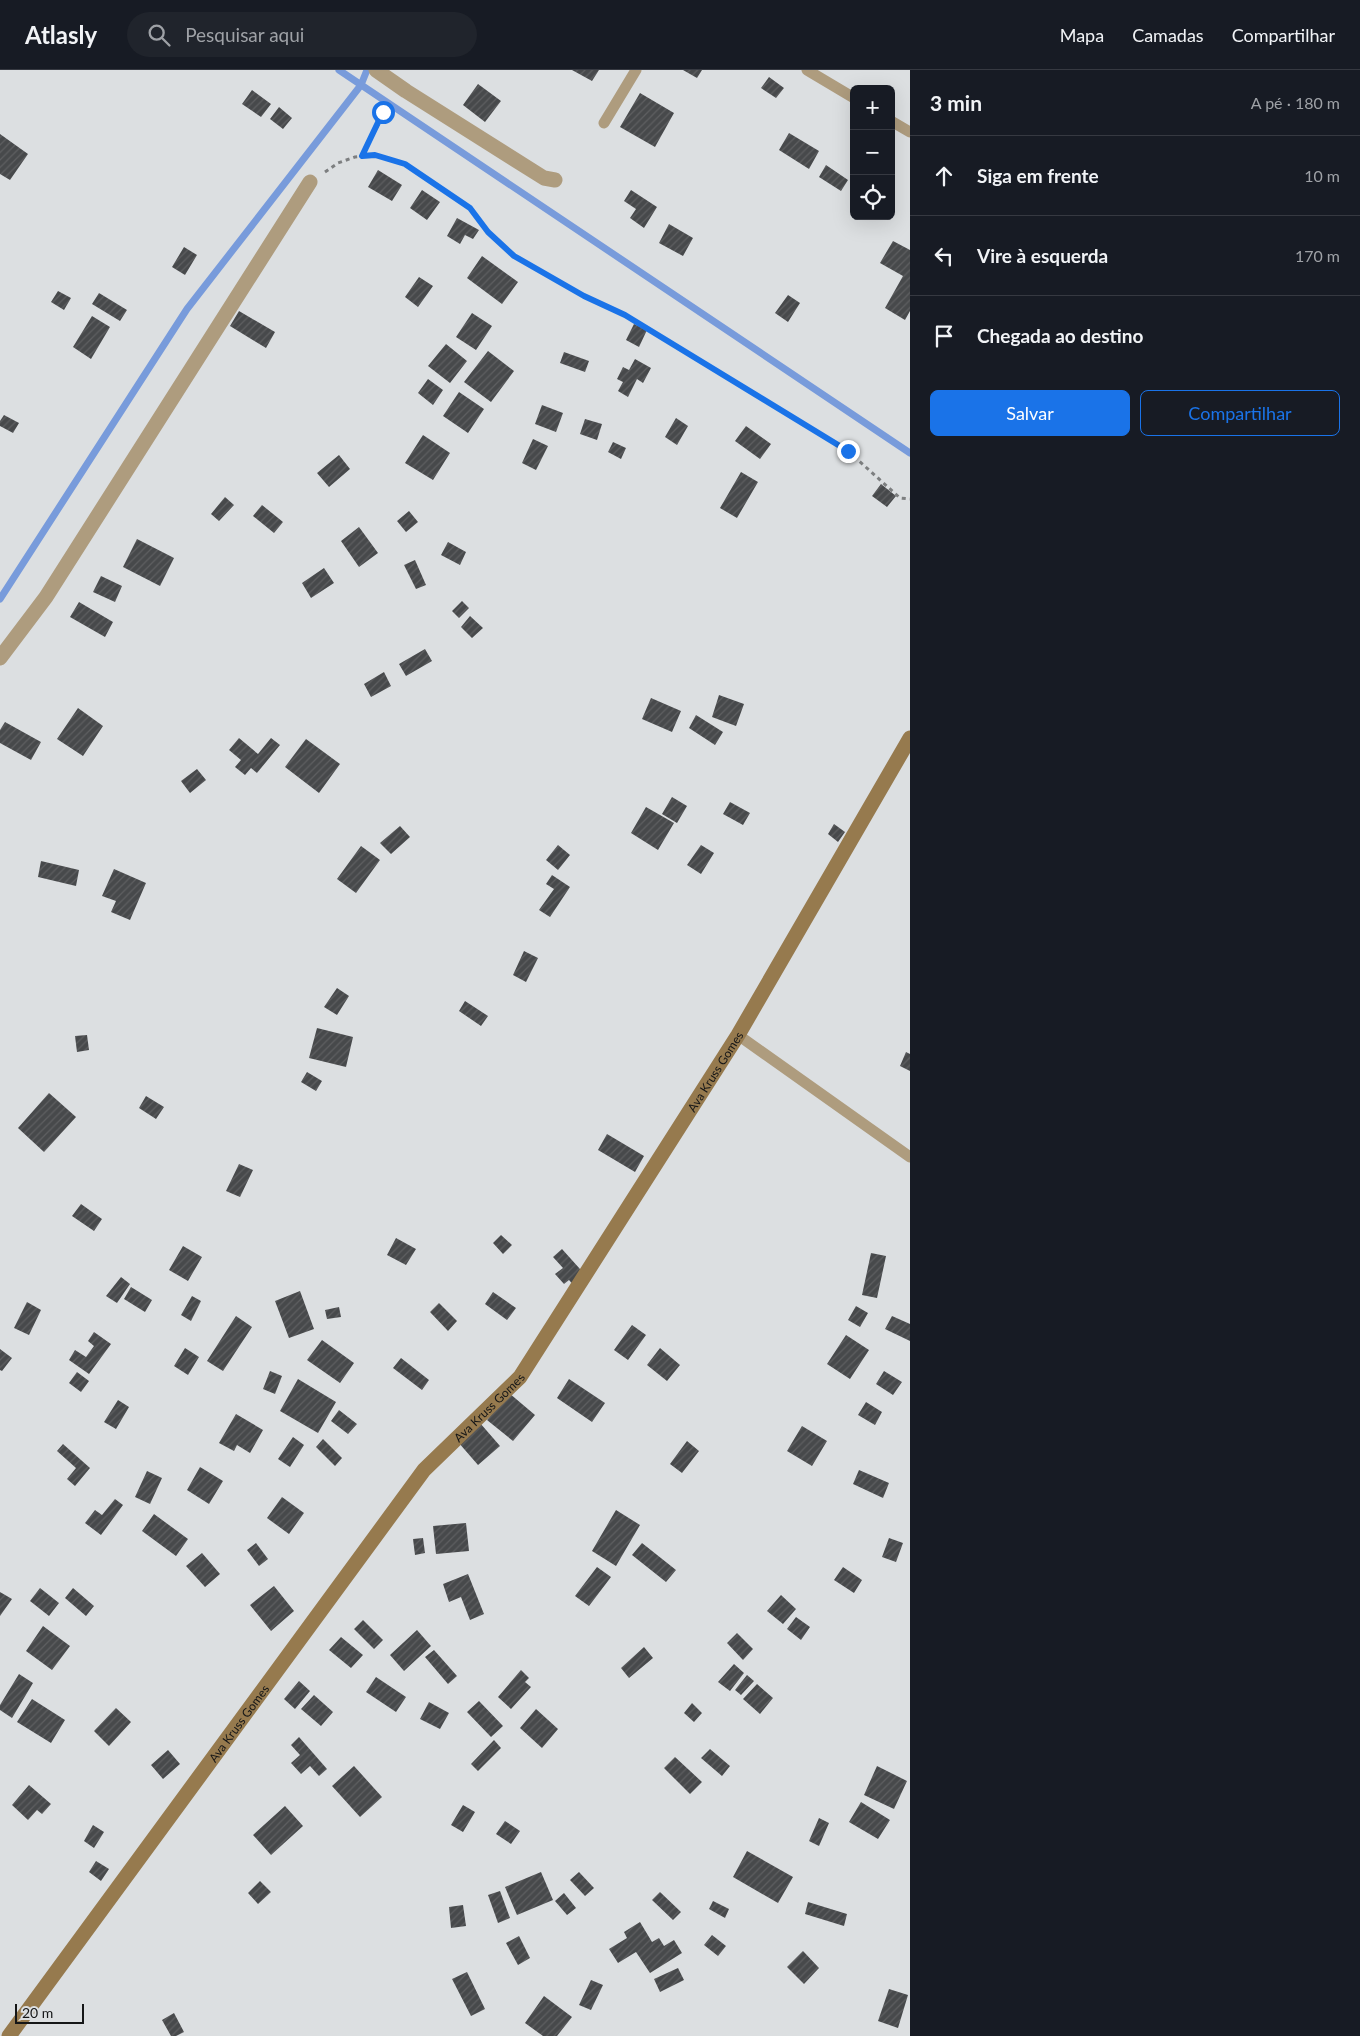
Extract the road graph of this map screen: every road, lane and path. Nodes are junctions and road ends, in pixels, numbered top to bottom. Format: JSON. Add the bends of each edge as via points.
{"nodes":[{"id":1,"x":376,"y":70,"type":"edge"},
{"id":2,"x":636,"y":70,"type":"edge"},
{"id":3,"x":807,"y":70,"type":"edge"},
{"id":4,"x":397,"y":83,"type":"edge"},
{"id":5,"x":850,"y":96,"type":"edge"},
{"id":6,"x":604,"y":123,"type":"dead end"},
{"id":7,"x":895,"y":123,"type":"edge"},
{"id":8,"x":910,"y":132,"type":"edge"},
{"id":9,"x":362,"y":156,"type":"junction"},
{"id":10,"x":555,"y":180,"type":"dead end"},
{"id":11,"x":310,"y":182,"type":"joint"},
{"id":12,"x":910,"y":499,"type":"edge"},
{"id":13,"x":0,"y":658,"type":"edge"},
{"id":14,"x":910,"y":738,"type":"edge"},
{"id":15,"x":738,"y":1035,"type":"junction"},
{"id":16,"x":910,"y":1157,"type":"edge"},
{"id":17,"x":9,"y":2036,"type":"edge"}],
"edges":[{"from":1,"to":4,"type":"street"},
{"from":2,"to":6,"type":"lane"},
{"from":3,"to":5,"type":"lane"},
{"from":4,"to":9,"type":"path"},
{"from":4,"to":10,"type":"street","via":[[544,178]]},
{"from":7,"to":8,"type":"lane"},
{"from":9,"to":11,"type":"path","via":[[338,163]]},
{"from":9,"to":12,"type":"path","via":[[375,155],[405,164],[470,208],[488,232],[514,256],[625,315],[840,446],[900,498]]},
{"from":11,"to":13,"type":"street","via":[[46,597]]},
{"from":14,"to":15,"type":"street","name":"Ava Kruss Gomes"},
{"from":15,"to":16,"type":"lane"},
{"from":15,"to":17,"type":"street","name":"Ava Kruss Gomes","via":[[520,1376],[424,1470]]}]}
